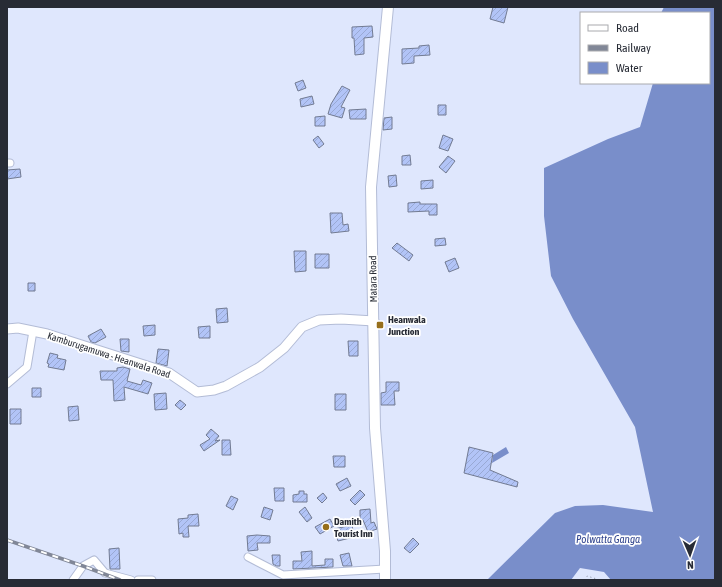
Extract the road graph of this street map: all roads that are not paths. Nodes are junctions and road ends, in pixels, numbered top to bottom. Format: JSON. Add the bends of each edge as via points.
{"nodes":[{"id":1,"x":388,"y":7,"type":"edge"},
{"id":2,"x":374,"y":321,"type":"junction"},
{"id":3,"x":7,"y":329,"type":"edge"},
{"id":4,"x":33,"y":331,"type":"junction"},
{"id":5,"x":7,"y":384,"type":"edge"},
{"id":6,"x":385,"y":552,"type":"junction"},
{"id":7,"x":248,"y":557,"type":"dead end"},
{"id":8,"x":385,"y":569,"type":"junction"},
{"id":9,"x":73,"y":580,"type":"edge"},
{"id":10,"x":130,"y":580,"type":"edge"},
{"id":11,"x":138,"y":580,"type":"edge"},
{"id":12,"x":152,"y":580,"type":"edge"},
{"id":13,"x":385,"y":580,"type":"edge"},
{"id":14,"x":390,"y":580,"type":"edge"}],
"edges":[{"from":1,"to":2,"type":"highway","name":"Matara Road","via":[[371,187]]},
{"from":2,"to":4,"type":"main road","name":"Kamburugamuwa - Heanwala Road","via":[[320,320],[302,327],[284,348],[260,367],[226,386],[197,392],[169,373]]},
{"from":2,"to":6,"type":"highway","name":"Matara Road","via":[[375,428]]},
{"from":3,"to":4,"type":"main road","name":"Kamburugamuwa - Heanwala Road"},
{"from":4,"to":5,"type":"street","via":[[27,367]]},
{"from":6,"to":8,"type":"highway","name":"Matara Road"},
{"from":6,"to":14,"type":"highway","name":"Matara Road"},
{"from":7,"to":8,"type":"street","via":[[283,575]]},
{"from":8,"to":13,"type":"highway","name":"Matara Road"},
{"from":9,"to":10,"type":"street","via":[[84,566],[94,560],[105,573]]},
{"from":11,"to":12,"type":"street"}]}
